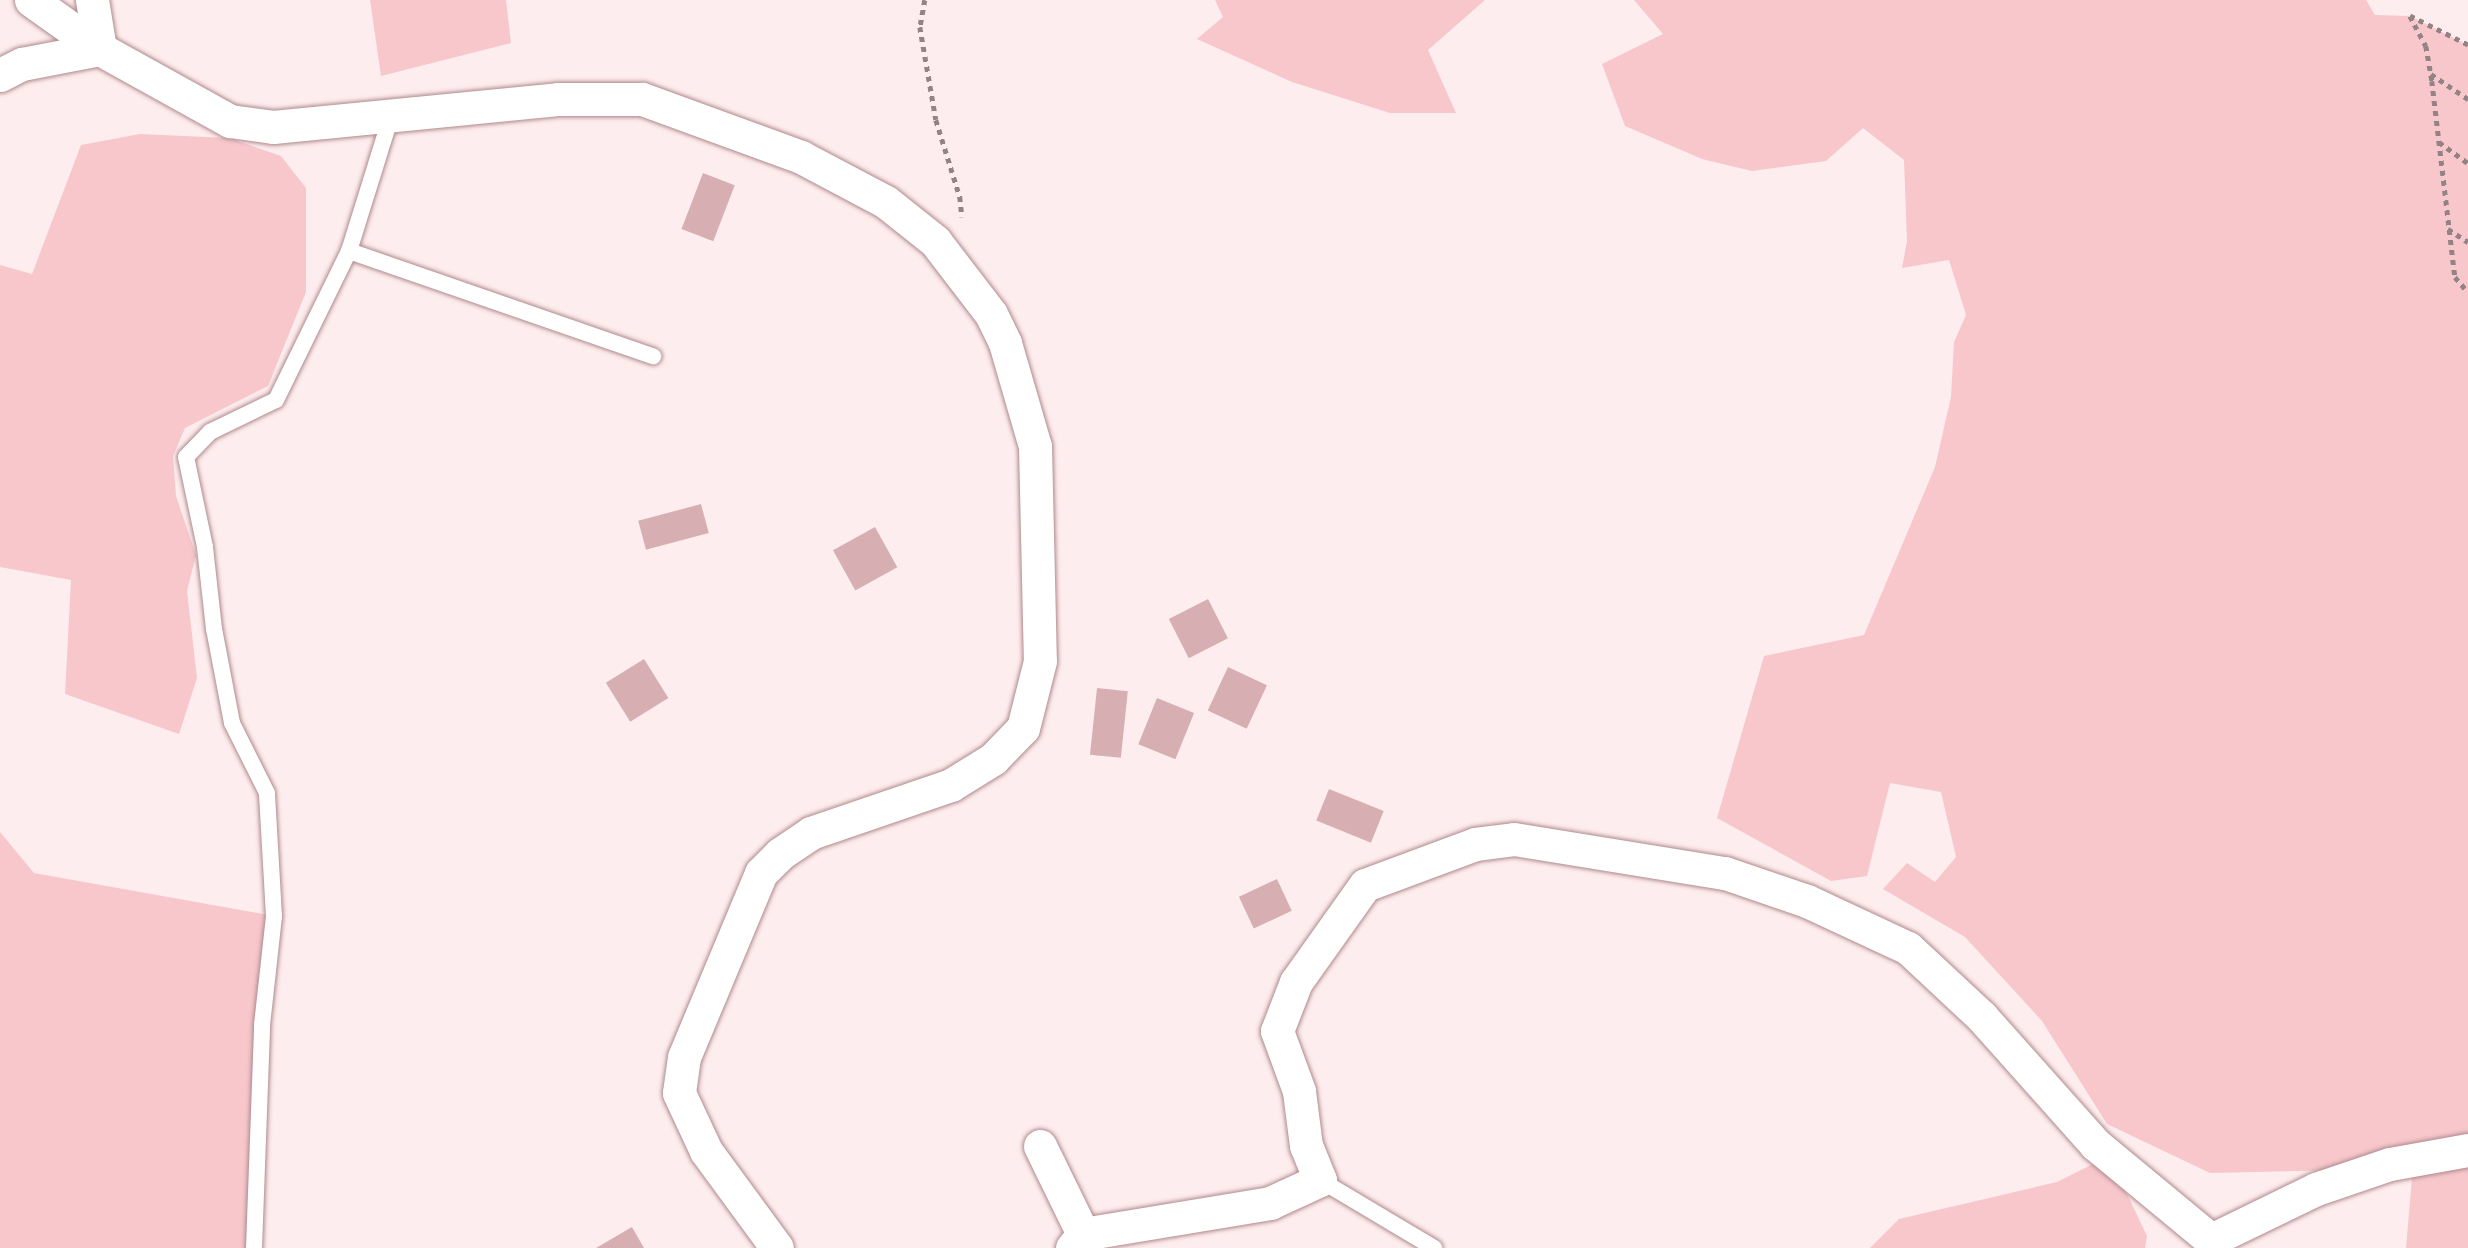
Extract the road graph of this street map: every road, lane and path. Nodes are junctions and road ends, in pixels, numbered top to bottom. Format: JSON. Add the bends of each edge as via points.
{"nodes":[{"id":1,"x":31,"y":0,"type":"edge"},
{"id":2,"x":92,"y":0,"type":"edge"},
{"id":3,"x":925,"y":0,"type":"edge"},
{"id":4,"x":2468,"y":45,"type":"edge"},
{"id":5,"x":100,"y":49,"type":"junction"},
{"id":6,"x":2430,"y":73,"type":"junction"},
{"id":7,"x":0,"y":75,"type":"edge"},
{"id":8,"x":2468,"y":99,"type":"edge"},
{"id":9,"x":390,"y":119,"type":"junction"},
{"id":10,"x":2438,"y":141,"type":"junction"},
{"id":11,"x":2468,"y":163,"type":"edge"},
{"id":12,"x":962,"y":224,"type":"dead end"},
{"id":13,"x":2448,"y":229,"type":"junction"},
{"id":14,"x":2468,"y":243,"type":"edge"},
{"id":15,"x":349,"y":251,"type":"junction"},
{"id":16,"x":2468,"y":292,"type":"edge"},
{"id":17,"x":653,"y":356,"type":"dead end"},
{"id":18,"x":1040,"y":1146,"type":"dead end"},
{"id":19,"x":2468,"y":1150,"type":"edge"},
{"id":20,"x":1320,"y":1180,"type":"junction"},
{"id":21,"x":1077,"y":1241,"type":"edge"},
{"id":22,"x":2209,"y":1244,"type":"edge"},
{"id":23,"x":254,"y":1248,"type":"edge"},
{"id":24,"x":777,"y":1248,"type":"edge"},
{"id":25,"x":1434,"y":1248,"type":"edge"}],
"edges":[{"from":1,"to":5,"type":"street"},
{"from":2,"to":5,"type":"street"},
{"from":3,"to":12,"type":"path","via":[[919,27],[936,120],[960,197]]},
{"from":4,"to":6,"type":"path","via":[[2410,16],[2426,46]]},
{"from":5,"to":7,"type":"street","via":[[22,64]]},
{"from":5,"to":9,"type":"street","via":[[230,121],[273,128]]},
{"from":6,"to":8,"type":"path"},
{"from":6,"to":10,"type":"path"},
{"from":9,"to":15,"type":"lane"},
{"from":9,"to":24,"type":"street","via":[[558,99],[642,99],[692,114],[800,157],[886,202],[935,241],[991,314],[1005,343],[1035,446],[1040,661],[1023,727],[993,759],[951,785],[811,833],[780,854],[756,885],[684,1057],[679,1093],[706,1151]]},
{"from":10,"to":11,"type":"path"},
{"from":10,"to":13,"type":"path"},
{"from":13,"to":14,"type":"path"},
{"from":13,"to":16,"type":"path","via":[[2455,278]]},
{"from":15,"to":17,"type":"lane"},
{"from":15,"to":23,"type":"lane","via":[[276,400],[210,432],[186,457],[232,723],[267,793],[274,916],[262,1025]]},
{"from":18,"to":21,"type":"street"},
{"from":19,"to":22,"type":"street","via":[[2390,1164],[2316,1189]]},
{"from":20,"to":21,"type":"street","via":[[1270,1202]]},
{"from":20,"to":22,"type":"street","via":[[1306,1146],[1299,1091],[1277,1031],[1296,982],[1365,885],[1475,844],[1514,839],[1725,873],[1807,901],[1908,948],[1982,1017],[2095,1144]]},
{"from":20,"to":25,"type":"lane"}]}
